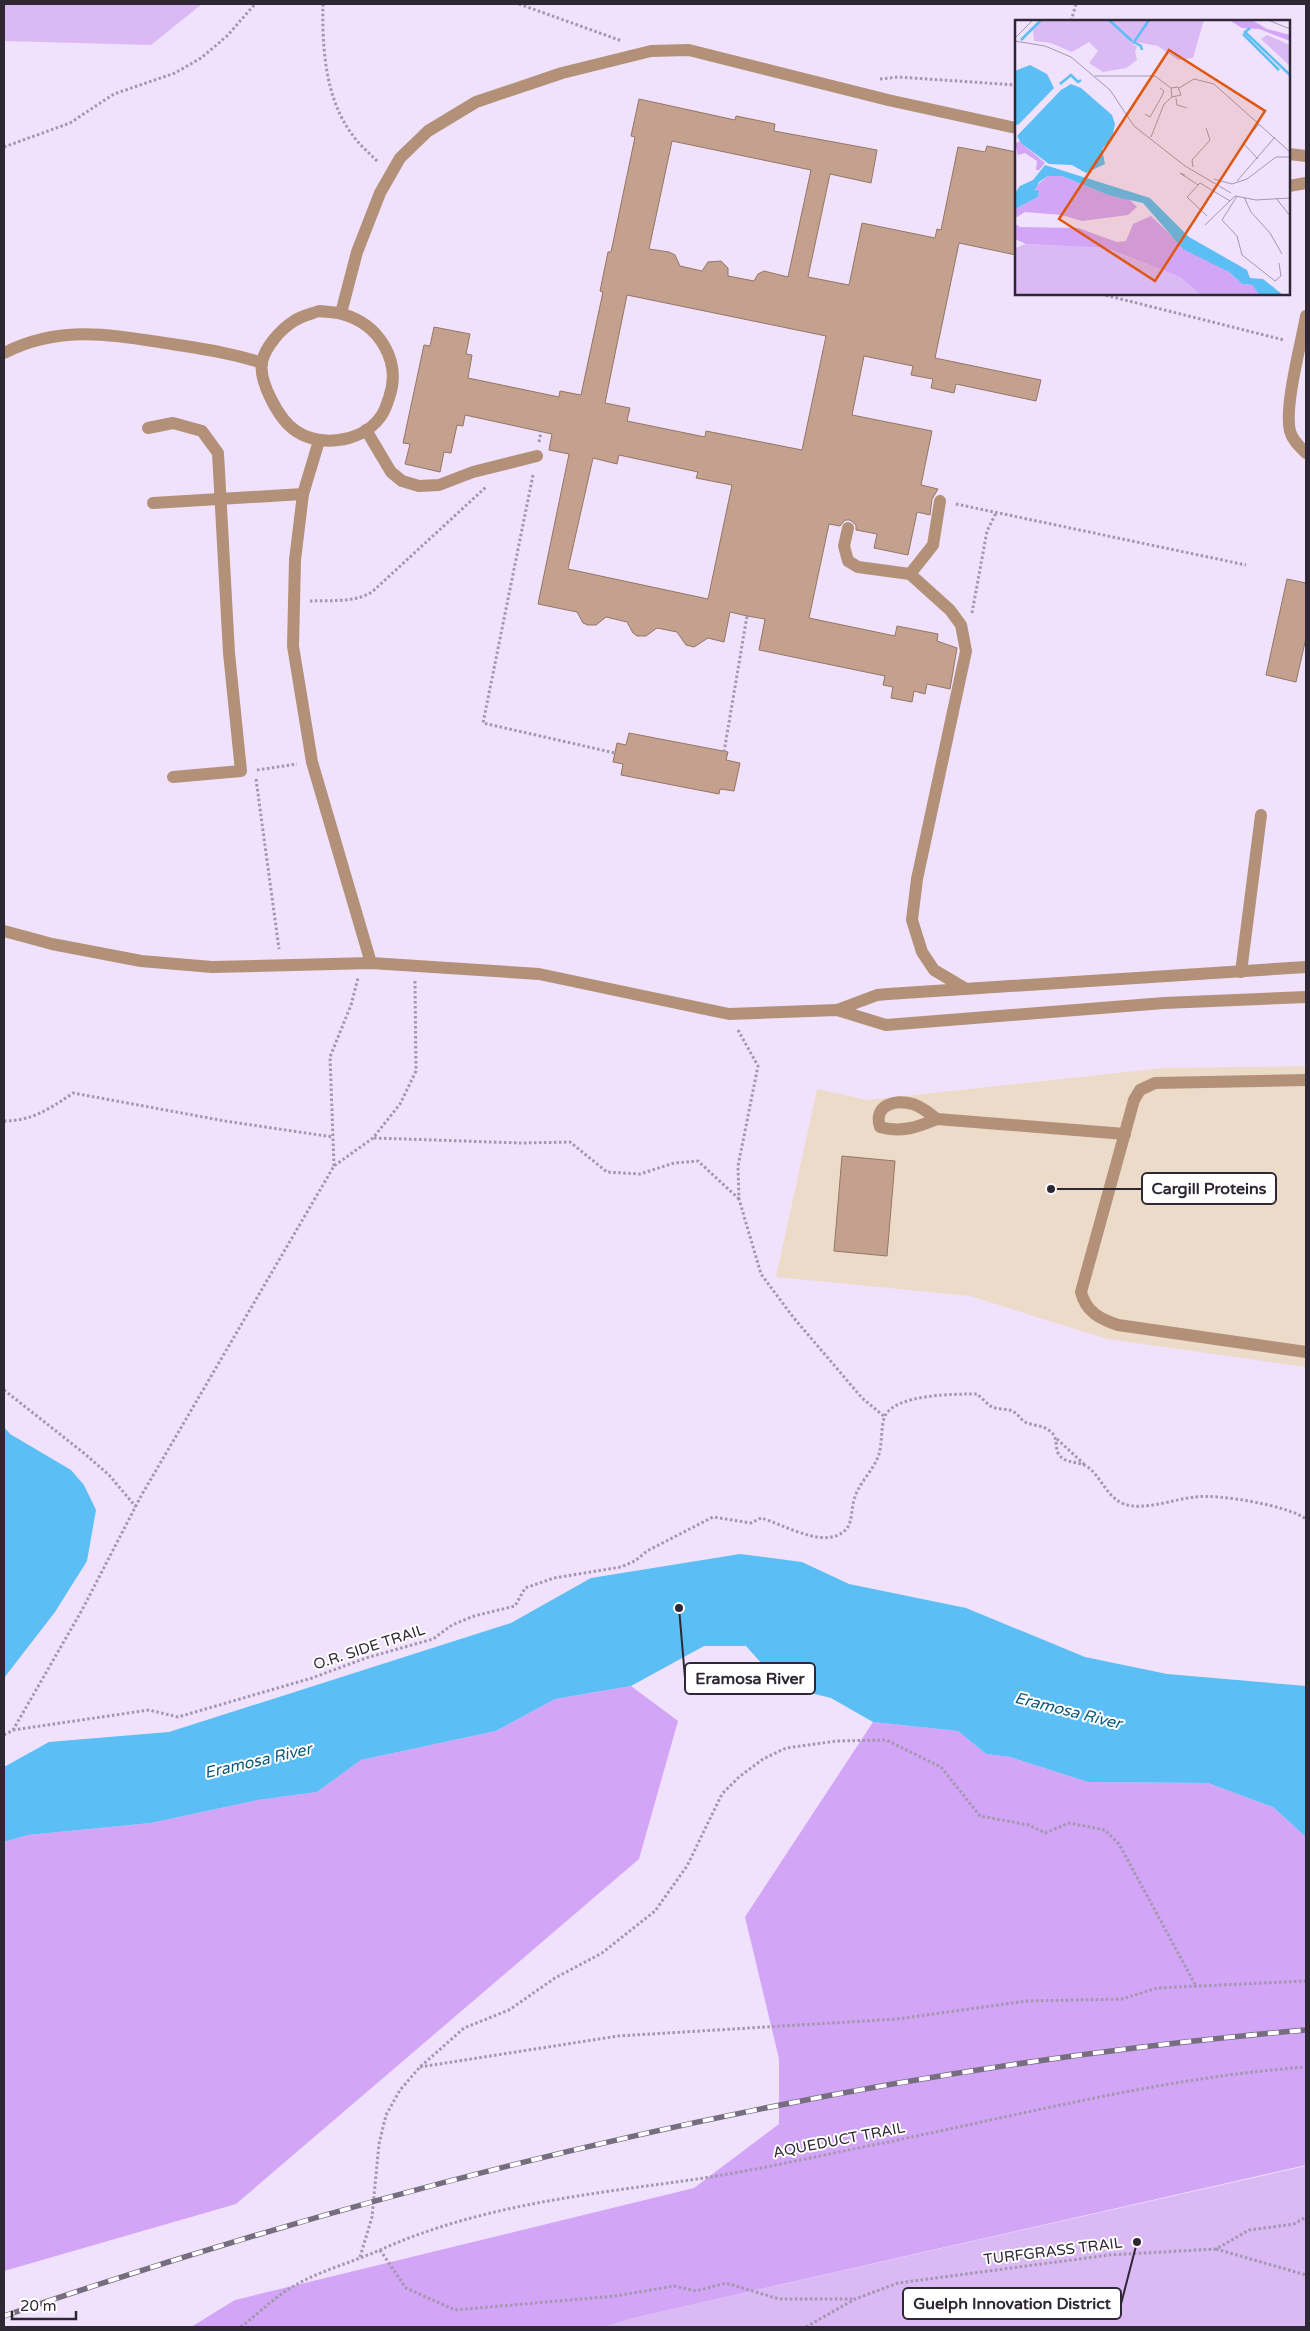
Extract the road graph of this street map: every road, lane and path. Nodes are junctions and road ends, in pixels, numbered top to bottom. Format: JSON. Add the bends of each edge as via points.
{"nodes":[{"id":1,"x":255,"y":4,"type":"edge"},
{"id":2,"x":323,"y":4,"type":"edge"},
{"id":3,"x":519,"y":4,"type":"edge"},
{"id":4,"x":1076,"y":4,"type":"edge"},
{"id":5,"x":1071,"y":20,"type":"edge"},
{"id":6,"x":651,"y":51,"type":"junction"},
{"id":7,"x":874,"y":80,"type":"dead end"},
{"id":8,"x":1015,"y":85,"type":"edge"},
{"id":9,"x":1015,"y":128,"type":"edge"},
{"id":10,"x":4,"y":147,"type":"edge"},
{"id":11,"x":1290,"y":154,"type":"edge"},
{"id":12,"x":1306,"y":156,"type":"edge"},
{"id":13,"x":390,"y":175,"type":"junction"},
{"id":14,"x":1306,"y":183,"type":"edge"},
{"id":15,"x":1290,"y":186,"type":"edge"},
{"id":16,"x":1104,"y":295,"type":"edge"},
{"id":17,"x":341,"y":313,"type":"junction"},
{"id":18,"x":1306,"y":316,"type":"edge"},
{"id":19,"x":1288,"y":340,"type":"dead end"},
{"id":20,"x":4,"y":353,"type":"edge"},
{"id":21,"x":262,"y":363,"type":"junction"},
{"id":22,"x":148,"y":428,"type":"dead end"},
{"id":23,"x":366,"y":430,"type":"junction"},
{"id":24,"x":541,"y":432,"type":"dead end"},
{"id":25,"x":318,"y":441,"type":"junction"},
{"id":26,"x":1306,"y":453,"type":"edge"},
{"id":27,"x":537,"y":456,"type":"junction"},
{"id":28,"x":492,"y":481,"type":"dead end"},
{"id":29,"x":303,"y":494,"type":"junction"},
{"id":30,"x":222,"y":499,"type":"junction"},
{"id":31,"x":940,"y":501,"type":"dead end"},
{"id":32,"x":153,"y":503,"type":"dead end"},
{"id":33,"x":953,"y":504,"type":"dead end"},
{"id":34,"x":996,"y":513,"type":"junction"},
{"id":35,"x":848,"y":528,"type":"dead end"},
{"id":36,"x":1246,"y":565,"type":"dead end"},
{"id":37,"x":910,"y":574,"type":"junction"},
{"id":38,"x":294,"y":602,"type":"junction"},
{"id":39,"x":747,"y":616,"type":"dead end"},
{"id":40,"x":972,"y":617,"type":"dead end"},
{"id":41,"x":724,"y":752,"type":"dead end"},
{"id":42,"x":615,"y":753,"type":"dead end"},
{"id":43,"x":312,"y":762,"type":"junction"},
{"id":44,"x":255,"y":770,"type":"junction"},
{"id":45,"x":241,"y":771,"type":"junction"},
{"id":46,"x":173,"y":777,"type":"dead end"},
{"id":47,"x":1260,"y":815,"type":"dead end"},
{"id":48,"x":4,"y":931,"type":"edge"},
{"id":49,"x":366,"y":963,"type":"junction"},
{"id":50,"x":281,"y":964,"type":"junction"},
{"id":51,"x":415,"y":965,"type":"junction"},
{"id":52,"x":1306,"y":967,"type":"edge"},
{"id":53,"x":1241,"y":972,"type":"junction"},
{"id":54,"x":966,"y":989,"type":"junction"},
{"id":55,"x":1306,"y":998,"type":"edge"},
{"id":56,"x":837,"y":1010,"type":"junction"},
{"id":57,"x":729,"y":1014,"type":"junction"},
{"id":58,"x":1306,"y":1080,"type":"edge"},
{"id":59,"x":936,"y":1120,"type":"dead end"},
{"id":60,"x":4,"y":1122,"type":"edge"},
{"id":61,"x":1125,"y":1134,"type":"junction"},
{"id":62,"x":333,"y":1137,"type":"junction"},
{"id":63,"x":373,"y":1138,"type":"junction"},
{"id":64,"x":334,"y":1166,"type":"junction"},
{"id":65,"x":739,"y":1199,"type":"junction"},
{"id":66,"x":1306,"y":1352,"type":"edge"},
{"id":67,"x":4,"y":1390,"type":"edge"},
{"id":68,"x":885,"y":1417,"type":"junction"},
{"id":69,"x":1056,"y":1438,"type":"junction"},
{"id":70,"x":1086,"y":1466,"type":"junction"},
{"id":71,"x":136,"y":1507,"type":"junction"},
{"id":72,"x":1306,"y":1519,"type":"edge"},
{"id":73,"x":13,"y":1730,"type":"junction"},
{"id":74,"x":4,"y":1735,"type":"edge"},
{"id":75,"x":1306,"y":1981,"type":"edge"},
{"id":76,"x":1196,"y":1986,"type":"junction"},
{"id":77,"x":1306,"y":2066,"type":"edge"},
{"id":78,"x":420,"y":2067,"type":"junction"},
{"id":79,"x":1306,"y":2217,"type":"edge"},
{"id":80,"x":380,"y":2250,"type":"junction"},
{"id":81,"x":1216,"y":2250,"type":"junction"},
{"id":82,"x":360,"y":2257,"type":"junction"},
{"id":83,"x":1306,"y":2275,"type":"edge"},
{"id":84,"x":855,"y":2299,"type":"junction"},
{"id":85,"x":241,"y":2327,"type":"edge"},
{"id":86,"x":806,"y":2327,"type":"edge"}],
"edges":[{"from":1,"to":10,"type":"path","via":[[227,36],[175,73],[114,94],[70,123]]},
{"from":2,"to":13,"type":"path","via":[[322,34],[330,88],[354,136]]},
{"from":3,"to":6,"type":"path"},
{"from":4,"to":5,"type":"path"},
{"from":6,"to":9,"type":"lane","via":[[689,50]]},
{"from":6,"to":13,"type":"lane","via":[[562,73],[476,102],[428,131],[400,158]]},
{"from":7,"to":8,"type":"path","via":[[898,77]]},
{"from":11,"to":12,"type":"lane"},
{"from":13,"to":17,"type":"lane","via":[[357,252]]},
{"from":14,"to":15,"type":"lane"},
{"from":16,"to":19,"type":"path"},
{"from":17,"to":21,"type":"lane","via":[[319,311],[294,321],[274,338]]},
{"from":17,"to":23,"type":"lane","via":[[361,322],[384,342],[392,364],[392,389],[383,414]]},
{"from":18,"to":26,"type":"lane","via":[[1289,407],[1290,432]]},
{"from":20,"to":21,"type":"lane","via":[[22,344],[58,336],[104,333],[236,354]]},
{"from":21,"to":25,"type":"lane","via":[[266,388],[278,414],[296,432]]},
{"from":22,"to":30,"type":"lane","via":[[173,423],[202,431],[218,453]]},
{"from":23,"to":25,"type":"lane","via":[[346,440]]},
{"from":23,"to":27,"type":"lane","via":[[391,472],[402,481],[419,486],[439,485],[473,472]]},
{"from":24,"to":27,"type":"path"},
{"from":25,"to":29,"type":"lane"},
{"from":27,"to":42,"type":"path","via":[[482,723]]},
{"from":28,"to":38,"type":"path","via":[[372,592],[363,597]]},
{"from":29,"to":30,"type":"lane"},
{"from":29,"to":38,"type":"lane"},
{"from":30,"to":32,"type":"lane"},
{"from":30,"to":45,"type":"lane","via":[[229,653]]},
{"from":31,"to":37,"type":"lane","via":[[932,545]]},
{"from":33,"to":34,"type":"path"},
{"from":34,"to":36,"type":"path"},
{"from":34,"to":40,"type":"path","via":[[987,531]]},
{"from":35,"to":37,"type":"lane","via":[[844,546],[848,561],[858,567]]},
{"from":37,"to":54,"type":"lane","via":[[950,610],[961,625],[966,651],[916,879],[912,920],[922,952],[934,970]]},
{"from":38,"to":43,"type":"lane","via":[[293,646]]},
{"from":39,"to":41,"type":"path"},
{"from":43,"to":44,"type":"path"},
{"from":43,"to":49,"type":"lane"},
{"from":44,"to":45,"type":"path"},
{"from":44,"to":50,"type":"path"},
{"from":45,"to":46,"type":"lane"},
{"from":47,"to":53,"type":"lane"},
{"from":48,"to":50,"type":"lane","via":[[140,961],[212,967]]},
{"from":49,"to":50,"type":"lane"},
{"from":49,"to":51,"type":"lane"},
{"from":49,"to":62,"type":"path","via":[[330,1057]]},
{"from":51,"to":57,"type":"lane","via":[[539,974]]},
{"from":51,"to":63,"type":"path","via":[[416,1071],[400,1104]]},
{"from":52,"to":53,"type":"lane"},
{"from":53,"to":54,"type":"lane"},
{"from":54,"to":56,"type":"lane","via":[[877,995]]},
{"from":55,"to":56,"type":"lane","via":[[1164,1003],[886,1025]]},
{"from":56,"to":57,"type":"lane"},
{"from":57,"to":65,"type":"path","via":[[758,1066],[738,1166]]},
{"from":58,"to":61,"type":"lane","via":[[1155,1083],[1140,1090],[1134,1100]]},
{"from":59,"to":61,"type":"lane"},
{"from":60,"to":62,"type":"path","via":[[44,1113],[72,1093]]},
{"from":61,"to":66,"type":"lane","via":[[1083,1281],[1084,1302],[1091,1312],[1118,1325]]},
{"from":62,"to":64,"type":"path"},
{"from":63,"to":64,"type":"path"},
{"from":63,"to":65,"type":"path","via":[[570,1142],[607,1172],[640,1174],[674,1163],[698,1161]]},
{"from":64,"to":71,"type":"path"},
{"from":65,"to":68,"type":"path","via":[[761,1274],[862,1398]]},
{"from":67,"to":71,"type":"path","via":[[85,1454]]},
{"from":68,"to":69,"type":"path","via":[[891,1407],[928,1396],[977,1394],[992,1407],[1014,1412],[1024,1422],[1051,1431]]},
{"from":68,"to":73,"type":"path","name":"O.R. SIDE TRAIL","via":[[879,1455],[854,1500],[853,1518],[837,1536],[805,1535],[761,1518],[751,1523],[713,1517],[621,1567],[554,1578],[525,1588],[515,1606],[474,1616],[452,1625],[433,1639],[312,1678],[178,1717],[149,1710]]},
{"from":69,"to":70,"type":"path"},
{"from":69,"to":70,"type":"path","via":[[1058,1453],[1066,1461]]},
{"from":70,"to":72,"type":"path","via":[[1110,1495],[1124,1504],[1136,1506],[1207,1496],[1289,1511]]},
{"from":71,"to":73,"type":"path"},
{"from":73,"to":74,"type":"path"},
{"from":75,"to":76,"type":"path"},
{"from":76,"to":78,"type":"path","via":[[1157,1988],[1122,1999],[1027,2001],[897,2019],[618,2036]]},
{"from":76,"to":78,"type":"path","via":[[1119,1844],[1105,1830],[1069,1823],[1045,1833],[1029,1825],[980,1816],[941,1767],[886,1740],[837,1741],[786,1748],[763,1759],[739,1777],[722,1794],[687,1866],[655,1911],[602,1953],[555,1978],[509,2010],[464,2028]]},
{"from":77,"to":80,"type":"path","name":"AQUEDUCT TRAIL","via":[[1162,2085],[865,2147],[685,2181],[536,2204],[468,2218]]},
{"from":78,"to":82,"type":"path","via":[[400,2090],[386,2115],[379,2144],[372,2217]]},
{"from":79,"to":81,"type":"path","name":"TURFGRASS TRAIL","via":[[1294,2224],[1249,2230]]},
{"from":80,"to":82,"type":"path","name":"AQUEDUCT TRAIL"},
{"from":80,"to":84,"type":"path","via":[[406,2288],[455,2310],[615,2296],[674,2286],[696,2291],[726,2283],[778,2300]]},
{"from":81,"to":83,"type":"path"},
{"from":81,"to":84,"type":"path","name":"TURFGRASS TRAIL","via":[[1109,2255],[1027,2264],[898,2283]]},
{"from":82,"to":85,"type":"path","name":"AQUEDUCT TRAIL","via":[[338,2264],[285,2292]]},
{"from":84,"to":86,"type":"path","name":"TURFGRASS TRAIL"}]}
